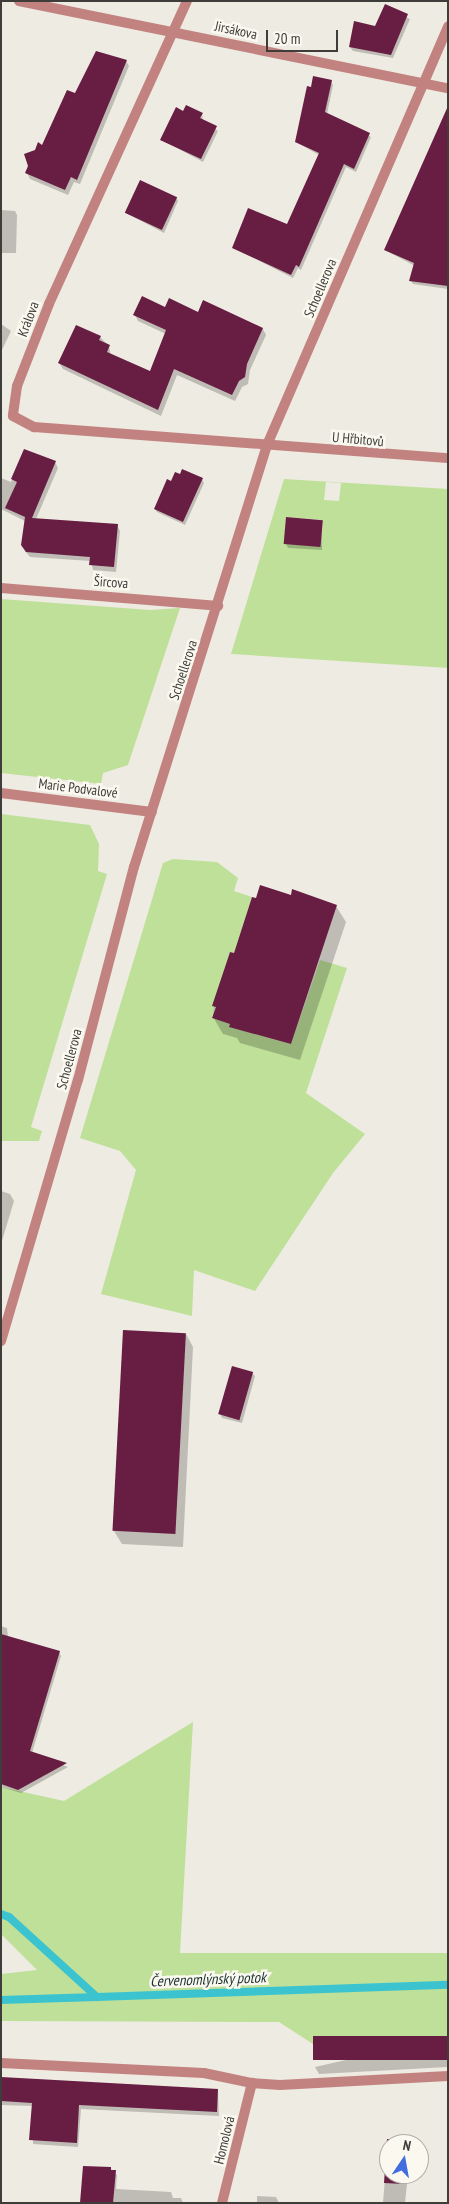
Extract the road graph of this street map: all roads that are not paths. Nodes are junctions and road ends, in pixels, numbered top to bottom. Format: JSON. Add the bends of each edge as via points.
{"nodes":[{"id":1,"x":19,"y":1,"type":"edge"},
{"id":2,"x":188,"y":1,"type":"edge"},
{"id":3,"x":448,"y":27,"type":"edge"},
{"id":4,"x":174,"y":31,"type":"junction"},
{"id":5,"x":424,"y":83,"type":"junction"},
{"id":6,"x":448,"y":88,"type":"edge"},
{"id":7,"x":267,"y":445,"type":"junction"},
{"id":8,"x":448,"y":458,"type":"edge"},
{"id":9,"x":1,"y":588,"type":"edge"},
{"id":10,"x":218,"y":606,"type":"junction"},
{"id":11,"x":1,"y":793,"type":"edge"},
{"id":12,"x":152,"y":812,"type":"junction"},
{"id":13,"x":1,"y":1341,"type":"edge"},
{"id":14,"x":1,"y":2063,"type":"edge"},
{"id":15,"x":448,"y":2076,"type":"edge"},
{"id":16,"x":252,"y":2083,"type":"junction"},
{"id":17,"x":222,"y":2203,"type":"edge"}],
"edges":[{"from":1,"to":4,"type":"street","name":"Jirsákova"},
{"from":2,"to":4,"type":"street","name":"Králova"},
{"from":3,"to":5,"type":"street","name":"Schoellerova"},
{"from":4,"to":5,"type":"street","name":"Jirsákova"},
{"from":4,"to":7,"type":"street","name":"Králova","via":[[49,304],[17,386],[13,416],[34,427]]},
{"from":5,"to":6,"type":"street","name":"Jirsákova"},
{"from":5,"to":7,"type":"street","name":"Schoellerova"},
{"from":7,"to":8,"type":"street","name":"U Hřbitovů"},
{"from":7,"to":10,"type":"street","name":"Schoellerova"},
{"from":9,"to":10,"type":"street","name":"Šircova"},
{"from":10,"to":12,"type":"street","name":"Schoellerova"},
{"from":11,"to":12,"type":"street","name":"Marie Podvalové"},
{"from":12,"to":13,"type":"street","name":"Schoellerova"},
{"from":14,"to":16,"type":"street","via":[[204,2073]]},
{"from":15,"to":16,"type":"street","via":[[280,2085]]},
{"from":16,"to":17,"type":"street","name":"Homolová"}]}
